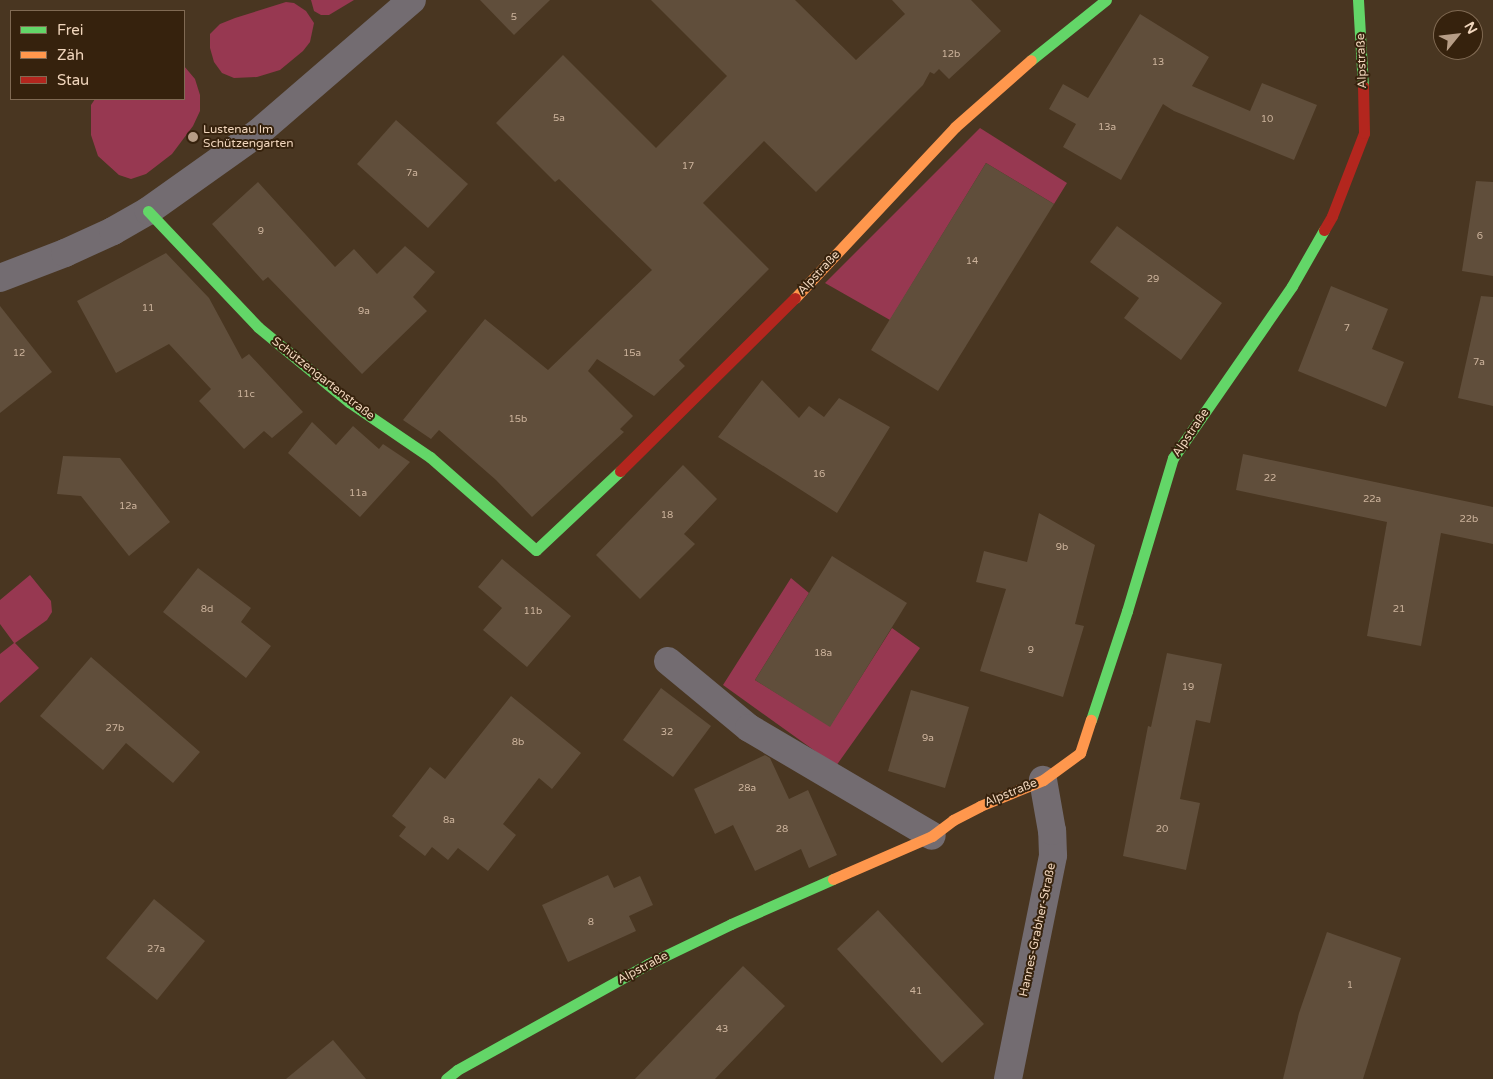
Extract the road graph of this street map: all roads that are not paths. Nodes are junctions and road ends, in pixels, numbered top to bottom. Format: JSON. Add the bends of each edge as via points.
{"nodes":[{"id":1,"x":412,"y":0,"type":"edge"},
{"id":2,"x":1106,"y":0,"type":"edge"},
{"id":3,"x":1358,"y":0,"type":"edge"},
{"id":4,"x":148,"y":210,"type":"junction"},
{"id":5,"x":0,"y":278,"type":"edge"},
{"id":6,"x":536,"y":550,"type":"joint"},
{"id":7,"x":668,"y":661,"type":"dead end"},
{"id":8,"x":1043,"y":780,"type":"junction"},
{"id":9,"x":932,"y":836,"type":"junction"},
{"id":10,"x":446,"y":1079,"type":"edge"},
{"id":11,"x":1008,"y":1079,"type":"edge"}],
"edges":[{"from":1,"to":4,"type":"street","via":[[259,132]]},
{"from":2,"to":6,"type":"street","name":"Alpstraße","via":[[1023,66],[955,127],[778,318]]},
{"from":3,"to":8,"type":"street","name":"Alpstraße","via":[[1364,133],[1332,216],[1292,286],[1173,458],[1080,753]]},
{"from":4,"to":5,"type":"street","via":[[113,231]]},
{"from":4,"to":6,"type":"street","name":"Schützengartenstraße","via":[[258,327],[349,402],[430,458]]},
{"from":7,"to":9,"type":"street","via":[[749,728]]},
{"from":8,"to":9,"type":"street","name":"Alpstraße","via":[[980,806]]},
{"from":8,"to":11,"type":"street","name":"Hannes-Grabher-Straße","via":[[1054,855]]},
{"from":9,"to":10,"type":"street","name":"Alpstraße","via":[[648,964]]}]}
